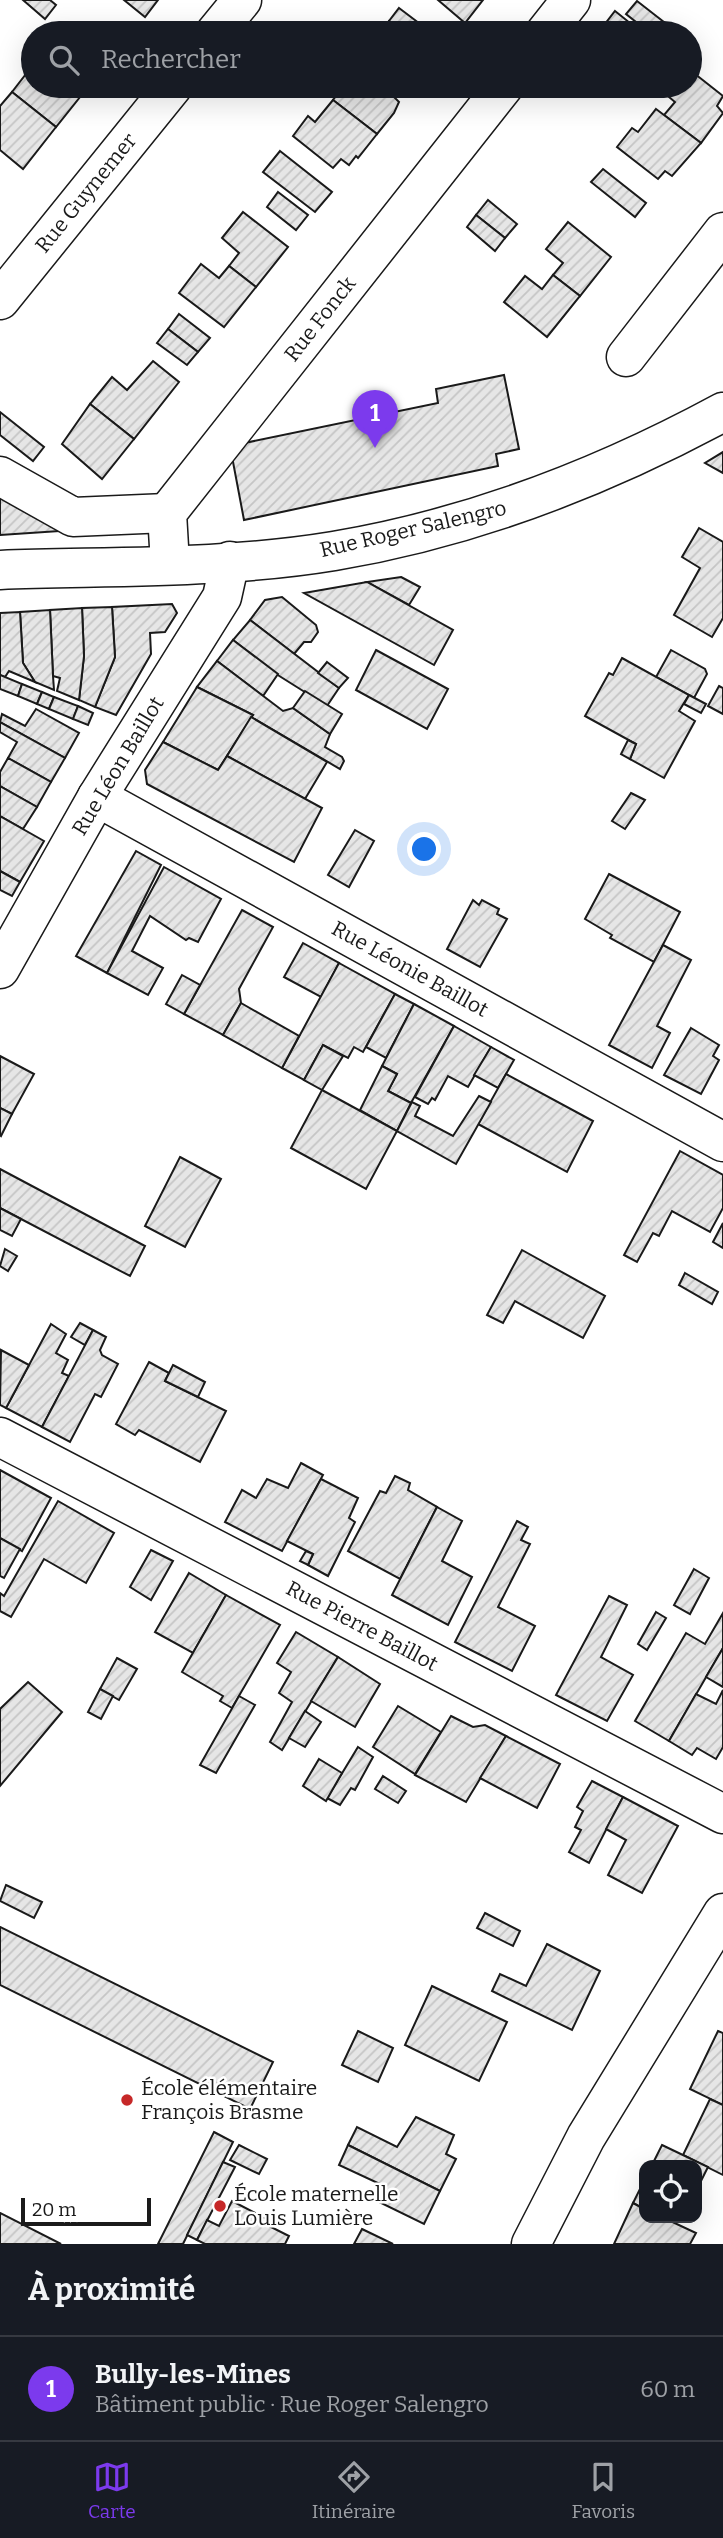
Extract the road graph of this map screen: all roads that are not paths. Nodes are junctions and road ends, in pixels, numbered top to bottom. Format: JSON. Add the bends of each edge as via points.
{"nodes":[{"id":1,"x":242,"y":0,"type":"edge"},
{"id":2,"x":571,"y":0,"type":"edge"},
{"id":3,"x":225,"y":21,"type":"edge"},
{"id":4,"x":554,"y":21,"type":"edge"},
{"id":5,"x":163,"y":98,"type":"edge"},
{"id":6,"x":495,"y":98,"type":"edge"},
{"id":7,"x":723,"y":232,"type":"edge"},
{"id":8,"x":0,"y":300,"type":"edge"},
{"id":9,"x":626,"y":358,"type":"dead end"},
{"id":10,"x":723,"y":412,"type":"edge"},
{"id":11,"x":0,"y":475,"type":"edge"},
{"id":12,"x":167,"y":513,"type":"junction"},
{"id":13,"x":230,"y":561,"type":"junction"},
{"id":14,"x":170,"y":564,"type":"junction"},
{"id":15,"x":0,"y":570,"type":"edge"},
{"id":16,"x":97,"y":797,"type":"junction"},
{"id":17,"x":0,"y":969,"type":"edge"},
{"id":18,"x":723,"y":1142,"type":"edge"},
{"id":19,"x":0,"y":1437,"type":"edge"},
{"id":20,"x":723,"y":1814,"type":"edge"},
{"id":21,"x":723,"y":1913,"type":"edge"},
{"id":22,"x":531,"y":2244,"type":"edge"}],
"edges":[{"from":1,"to":3,"type":"street"},
{"from":2,"to":4,"type":"street"},
{"from":5,"to":8,"type":"street","name":"Rue Guynemer"},
{"from":6,"to":12,"type":"street","name":"Rue Fonck"},
{"from":7,"to":9,"type":"street"},
{"from":10,"to":13,"type":"street","name":"Rue Roger Salengro","via":[[674,439],[492,513],[334,551]]},
{"from":11,"to":12,"type":"street","via":[[73,517]]},
{"from":12,"to":14,"type":"street"},
{"from":13,"to":14,"type":"street","name":"Rue Roger Salengro"},
{"from":13,"to":16,"type":"street","name":"Rue Léon Baillot","via":[[222,597]]},
{"from":14,"to":15,"type":"street","name":"Rue Roger Salengro"},
{"from":16,"to":17,"type":"street","name":"Rue Léon Baillot"},
{"from":16,"to":18,"type":"street","name":"Rue Léonie Baillot"},
{"from":19,"to":20,"type":"street","name":"Rue Pierre Baillot"},
{"from":21,"to":22,"type":"street","via":[[586,2137]]}]}
